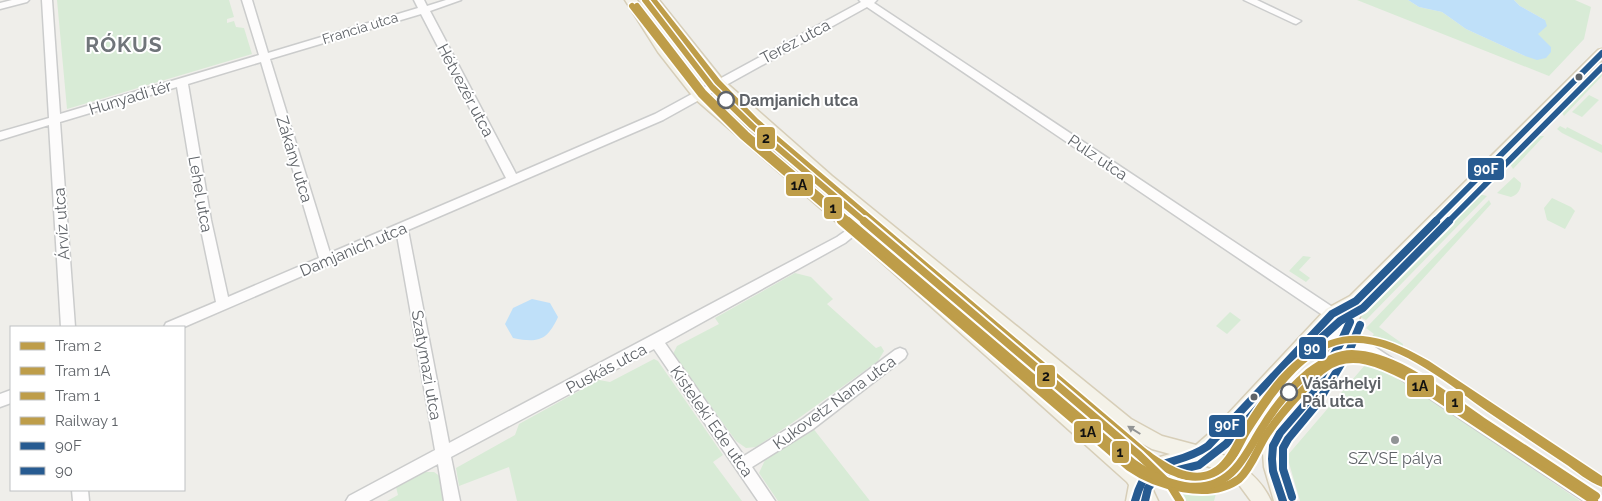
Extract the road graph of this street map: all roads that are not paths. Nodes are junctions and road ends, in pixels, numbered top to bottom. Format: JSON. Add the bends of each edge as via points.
{"nodes":[{"id":1,"x":24,"y":0,"type":"edge"},
{"id":2,"x":47,"y":0,"type":"edge"},
{"id":3,"x":247,"y":0,"type":"edge"},
{"id":4,"x":456,"y":0,"type":"edge"},
{"id":5,"x":631,"y":0,"type":"edge"},
{"id":6,"x":653,"y":0,"type":"edge"},
{"id":7,"x":1249,"y":0,"type":"edge"},
{"id":8,"x":868,"y":1,"type":"edge"},
{"id":9,"x":421,"y":5,"type":"edge"},
{"id":10,"x":0,"y":6,"type":"edge"},
{"id":11,"x":1296,"y":21,"type":"dead end"},
{"id":12,"x":1602,"y":53,"type":"edge"},
{"id":13,"x":264,"y":57,"type":"junction"},
{"id":14,"x":182,"y":82,"type":"junction"},
{"id":15,"x":720,"y":83,"type":"junction"},
{"id":16,"x":699,"y":95,"type":"junction"},
{"id":17,"x":55,"y":120,"type":"junction"},
{"id":18,"x":0,"y":136,"type":"edge"},
{"id":19,"x":513,"y":180,"type":"junction"},
{"id":20,"x":402,"y":228,"type":"junction"},
{"id":21,"x":855,"y":230,"type":"junction"},
{"id":22,"x":326,"y":261,"type":"junction"},
{"id":23,"x":1356,"y":301,"type":"junction"},
{"id":24,"x":223,"y":305,"type":"junction"},
{"id":25,"x":1332,"y":314,"type":"junction"},
{"id":26,"x":68,"y":326,"type":"edge"},
{"id":27,"x":173,"y":326,"type":"edge"},
{"id":28,"x":1347,"y":336,"type":"junction"},
{"id":29,"x":1309,"y":339,"type":"junction"},
{"id":30,"x":656,"y":341,"type":"junction"},
{"id":31,"x":900,"y":354,"type":"dead end"},
{"id":32,"x":1198,"y":454,"type":"junction"},
{"id":33,"x":444,"y":455,"type":"junction"},
{"id":34,"x":742,"y":465,"type":"junction"},
{"id":35,"x":1138,"y":481,"type":"junction"},
{"id":36,"x":354,"y":501,"type":"edge"},
{"id":37,"x":452,"y":501,"type":"edge"},
{"id":38,"x":767,"y":501,"type":"edge"},
{"id":39,"x":1135,"y":501,"type":"edge"},
{"id":40,"x":1149,"y":501,"type":"edge"},
{"id":41,"x":1262,"y":501,"type":"edge"},
{"id":42,"x":1283,"y":501,"type":"edge"},
{"id":43,"x":1597,"y":501,"type":"edge"}],
"edges":[{"from":1,"to":10,"type":"street"},
{"from":2,"to":17,"type":"street"},
{"from":3,"to":13,"type":"street"},
{"from":4,"to":9,"type":"street","name":"Francia utca"},
{"from":5,"to":16,"type":"main road","via":[[670,60]]},
{"from":6,"to":15,"type":"main road"},
{"from":7,"to":11,"type":"street"},
{"from":8,"to":15,"type":"street","name":"Teréz utca"},
{"from":8,"to":25,"type":"street","name":"Pulz utca"},
{"from":9,"to":13,"type":"street","name":"Francia utca"},
{"from":9,"to":19,"type":"street","name":"Hétvezér utca"},
{"from":12,"to":23,"type":"main road"},
{"from":13,"to":14,"type":"street","name":"Hunyadi tér"},
{"from":13,"to":22,"type":"street","name":"Zákány utca"},
{"from":14,"to":17,"type":"street","name":"Hunyadi tér"},
{"from":14,"to":24,"type":"street","name":"Lehel utca"},
{"from":15,"to":16,"type":"street","name":"Teréz utca"},
{"from":32,"to":15,"type":"main road","one_way":true,"via":[[1158,443],[1125,425],[871,218]]},
{"from":16,"to":19,"type":"street","name":"Damjanich utca","via":[[638,126]]},
{"from":16,"to":21,"type":"main road"},
{"from":17,"to":18,"type":"street"},
{"from":17,"to":26,"type":"street","name":"Árvíz utca"},
{"from":19,"to":20,"type":"street","name":"Damjanich utca"},
{"from":20,"to":22,"type":"street","name":"Damjanich utca"},
{"from":20,"to":33,"type":"street","name":"Szatymazi utca"},
{"from":21,"to":30,"type":"street","name":"Puskás utca"},
{"from":21,"to":35,"type":"main road"},
{"from":22,"to":24,"type":"street","name":"Damjanich utca"},
{"from":23,"to":25,"type":"main road"},
{"from":23,"to":28,"type":"main road"},
{"from":24,"to":27,"type":"street","name":"Damjanich utca"},
{"from":25,"to":29,"type":"main road"},
{"from":28,"to":29,"type":"street"},
{"from":28,"to":42,"type":"main road","via":[[1304,404],[1274,443],[1273,467]]},
{"from":28,"to":43,"type":"street"},
{"from":29,"to":32,"type":"main road","via":[[1225,431]]},
{"from":30,"to":33,"type":"street","name":"Puskás utca"},
{"from":30,"to":34,"type":"street","name":"Kisteleki Ede utca"},
{"from":31,"to":34,"type":"street","name":"Kukovetz Nana utca","via":[[808,424]]},
{"from":32,"to":35,"type":"main road","via":[[1157,464]]},
{"from":32,"to":41,"type":"main road","via":[[1233,470],[1246,480]]},
{"from":33,"to":36,"type":"street","name":"Puskás utca"},
{"from":33,"to":37,"type":"street","name":"Szatymazi utca"},
{"from":34,"to":38,"type":"street","name":"Kisteleki Ede utca"},
{"from":35,"to":39,"type":"main road"},
{"from":35,"to":40,"type":"main road"}]}
